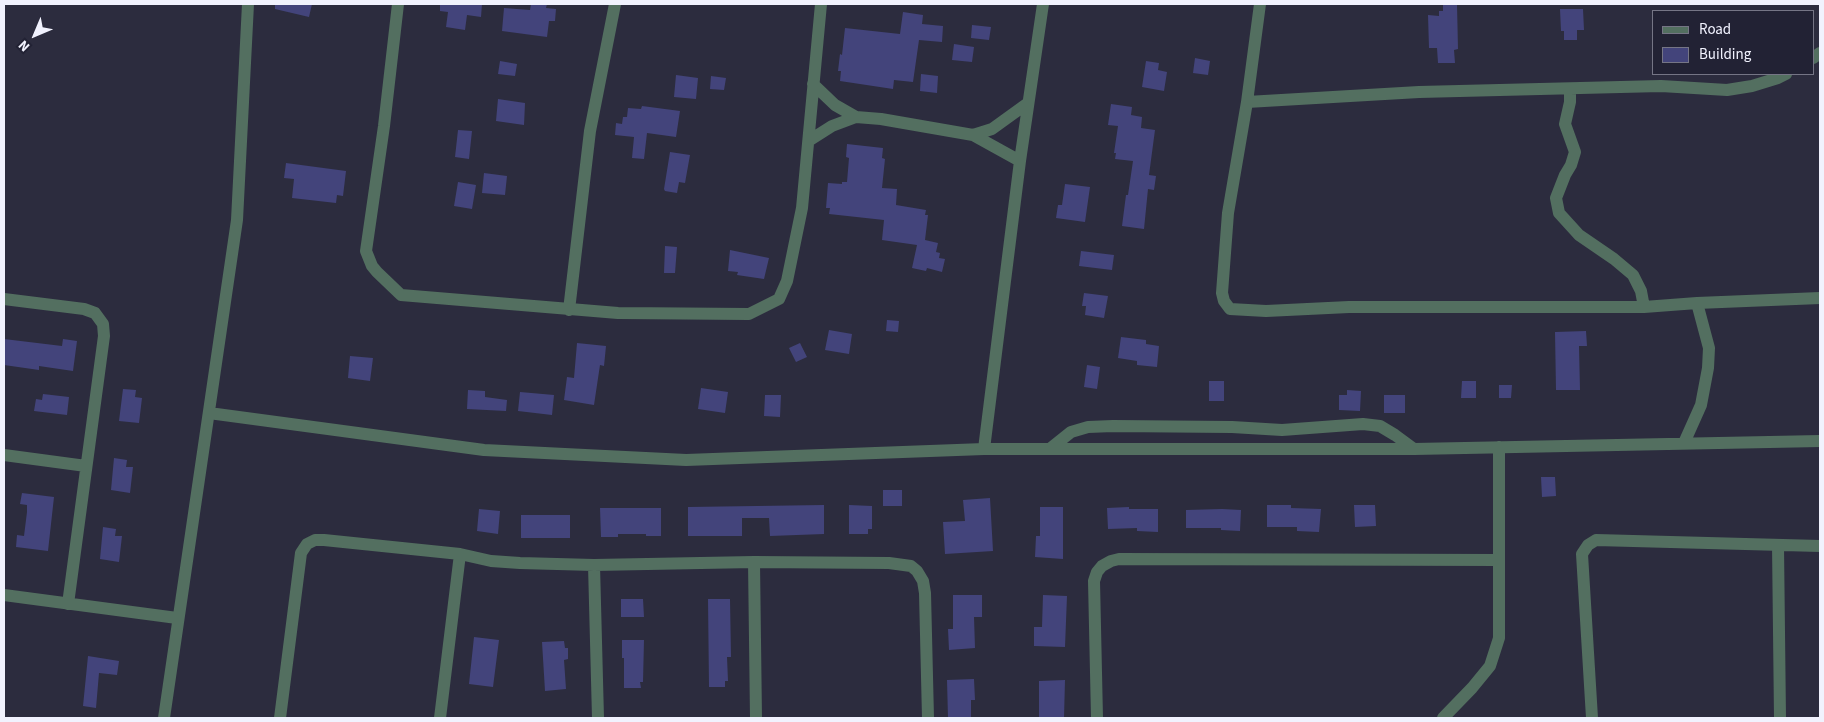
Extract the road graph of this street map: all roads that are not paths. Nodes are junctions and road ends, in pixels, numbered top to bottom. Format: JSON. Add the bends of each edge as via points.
{"nodes":[{"id":1,"x":248,"y":4,"type":"edge"},
{"id":2,"x":398,"y":4,"type":"edge"},
{"id":3,"x":615,"y":4,"type":"edge"},
{"id":4,"x":821,"y":4,"type":"edge"},
{"id":5,"x":1043,"y":4,"type":"edge"},
{"id":6,"x":1260,"y":4,"type":"edge"},
{"id":7,"x":1784,"y":75,"type":"edge"},
{"id":8,"x":813,"y":84,"type":"junction"},
{"id":9,"x":1570,"y":89,"type":"junction"},
{"id":10,"x":1247,"y":102,"type":"junction"},
{"id":11,"x":1028,"y":103,"type":"junction"},
{"id":12,"x":856,"y":117,"type":"junction"},
{"id":13,"x":973,"y":135,"type":"junction"},
{"id":14,"x":810,"y":140,"type":"junction"},
{"id":15,"x":1020,"y":161,"type":"junction"},
{"id":16,"x":1820,"y":298,"type":"edge"},
{"id":17,"x":4,"y":299,"type":"edge"},
{"id":18,"x":1696,"y":303,"type":"junction"},
{"id":19,"x":1644,"y":307,"type":"junction"},
{"id":20,"x":569,"y":310,"type":"junction"},
{"id":21,"x":210,"y":413,"type":"junction"},
{"id":22,"x":1180,"y":427,"type":"junction"},
{"id":23,"x":1820,"y":441,"type":"edge"},
{"id":24,"x":1684,"y":443,"type":"junction"},
{"id":25,"x":1051,"y":448,"type":"junction"},
{"id":26,"x":1499,"y":448,"type":"junction"},
{"id":27,"x":984,"y":449,"type":"junction"},
{"id":28,"x":1178,"y":449,"type":"junction"},
{"id":29,"x":1414,"y":449,"type":"junction"},
{"id":30,"x":4,"y":455,"type":"edge"},
{"id":31,"x":86,"y":466,"type":"junction"},
{"id":32,"x":1778,"y":545,"type":"junction"},
{"id":33,"x":1820,"y":546,"type":"edge"},
{"id":34,"x":460,"y":554,"type":"junction"},
{"id":35,"x":1499,"y":560,"type":"junction"},
{"id":36,"x":754,"y":562,"type":"junction"},
{"id":37,"x":594,"y":565,"type":"junction"},
{"id":38,"x":4,"y":595,"type":"edge"},
{"id":39,"x":68,"y":604,"type":"junction"},
{"id":40,"x":177,"y":618,"type":"junction"},
{"id":41,"x":164,"y":718,"type":"edge"},
{"id":42,"x":280,"y":718,"type":"edge"},
{"id":43,"x":440,"y":718,"type":"edge"},
{"id":44,"x":598,"y":718,"type":"edge"},
{"id":45,"x":756,"y":718,"type":"edge"},
{"id":46,"x":928,"y":718,"type":"edge"},
{"id":47,"x":1097,"y":718,"type":"edge"},
{"id":48,"x":1443,"y":718,"type":"edge"},
{"id":49,"x":1592,"y":718,"type":"edge"},
{"id":50,"x":1780,"y":718,"type":"edge"}],
"edges":[{"from":1,"to":21,"type":"street","via":[[237,220]]},
{"from":2,"to":20,"type":"street","via":[[366,251],[372,266],[401,296]]},
{"from":3,"to":20,"type":"street","via":[[590,131]]},
{"from":4,"to":8,"type":"street"},
{"from":5,"to":11,"type":"street"},
{"from":6,"to":10,"type":"street"},
{"from":7,"to":9,"type":"street","via":[[1727,90],[1661,86]]},
{"from":8,"to":12,"type":"street","via":[[835,105]]},
{"from":8,"to":14,"type":"street"},
{"from":9,"to":10,"type":"street","via":[[1419,92]]},
{"from":9,"to":19,"type":"street","via":[[1565,124],[1575,152],[1556,198],[1559,213],[1579,235],[1633,275],[1641,290]]},
{"from":10,"to":19,"type":"street","via":[[1228,213],[1222,293],[1230,309]]},
{"from":11,"to":13,"type":"street","via":[[992,129]]},
{"from":11,"to":15,"type":"street"},
{"from":12,"to":13,"type":"street","via":[[912,123]]},
{"from":12,"to":14,"type":"street","via":[[832,126]]},
{"from":13,"to":15,"type":"street"},
{"from":14,"to":20,"type":"street","via":[[802,208],[787,281],[779,299],[749,314]]},
{"from":15,"to":27,"type":"street"},
{"from":16,"to":18,"type":"street"},
{"from":17,"to":31,"type":"street","via":[[84,309],[95,313],[103,324]]},
{"from":18,"to":19,"type":"street"},
{"from":18,"to":24,"type":"street","via":[[1709,348],[1708,368],[1700,405]]},
{"from":21,"to":27,"type":"street","via":[[484,450],[686,460]]},
{"from":21,"to":40,"type":"street"},
{"from":22,"to":25,"type":"street","via":[[1088,427],[1071,432]]},
{"from":22,"to":28,"type":"street"},
{"from":22,"to":29,"type":"street","via":[[1282,430],[1363,424],[1380,426]]},
{"from":23,"to":24,"type":"street"},
{"from":24,"to":26,"type":"street"},
{"from":25,"to":27,"type":"street"},
{"from":25,"to":28,"type":"street"},
{"from":26,"to":29,"type":"street"},
{"from":26,"to":35,"type":"street"},
{"from":28,"to":29,"type":"street"},
{"from":30,"to":31,"type":"street"},
{"from":31,"to":39,"type":"street"},
{"from":32,"to":33,"type":"street"},
{"from":32,"to":49,"type":"street","via":[[1596,540],[1588,545],[1582,554]]},
{"from":32,"to":50,"type":"street"},
{"from":34,"to":37,"type":"street","via":[[491,561]]},
{"from":34,"to":42,"type":"street","via":[[324,540],[307,544],[299,563]]},
{"from":34,"to":43,"type":"street"},
{"from":35,"to":47,"type":"street","via":[[1119,559],[1111,562],[1102,566],[1094,581]]},
{"from":35,"to":48,"type":"street","via":[[1499,638],[1490,666]]},
{"from":36,"to":37,"type":"street"},
{"from":36,"to":45,"type":"street"},
{"from":36,"to":46,"type":"street","via":[[889,563],[911,566],[918,572],[925,593]]},
{"from":37,"to":44,"type":"street"},
{"from":38,"to":39,"type":"street"},
{"from":39,"to":40,"type":"street"},
{"from":40,"to":41,"type":"street"}]}
